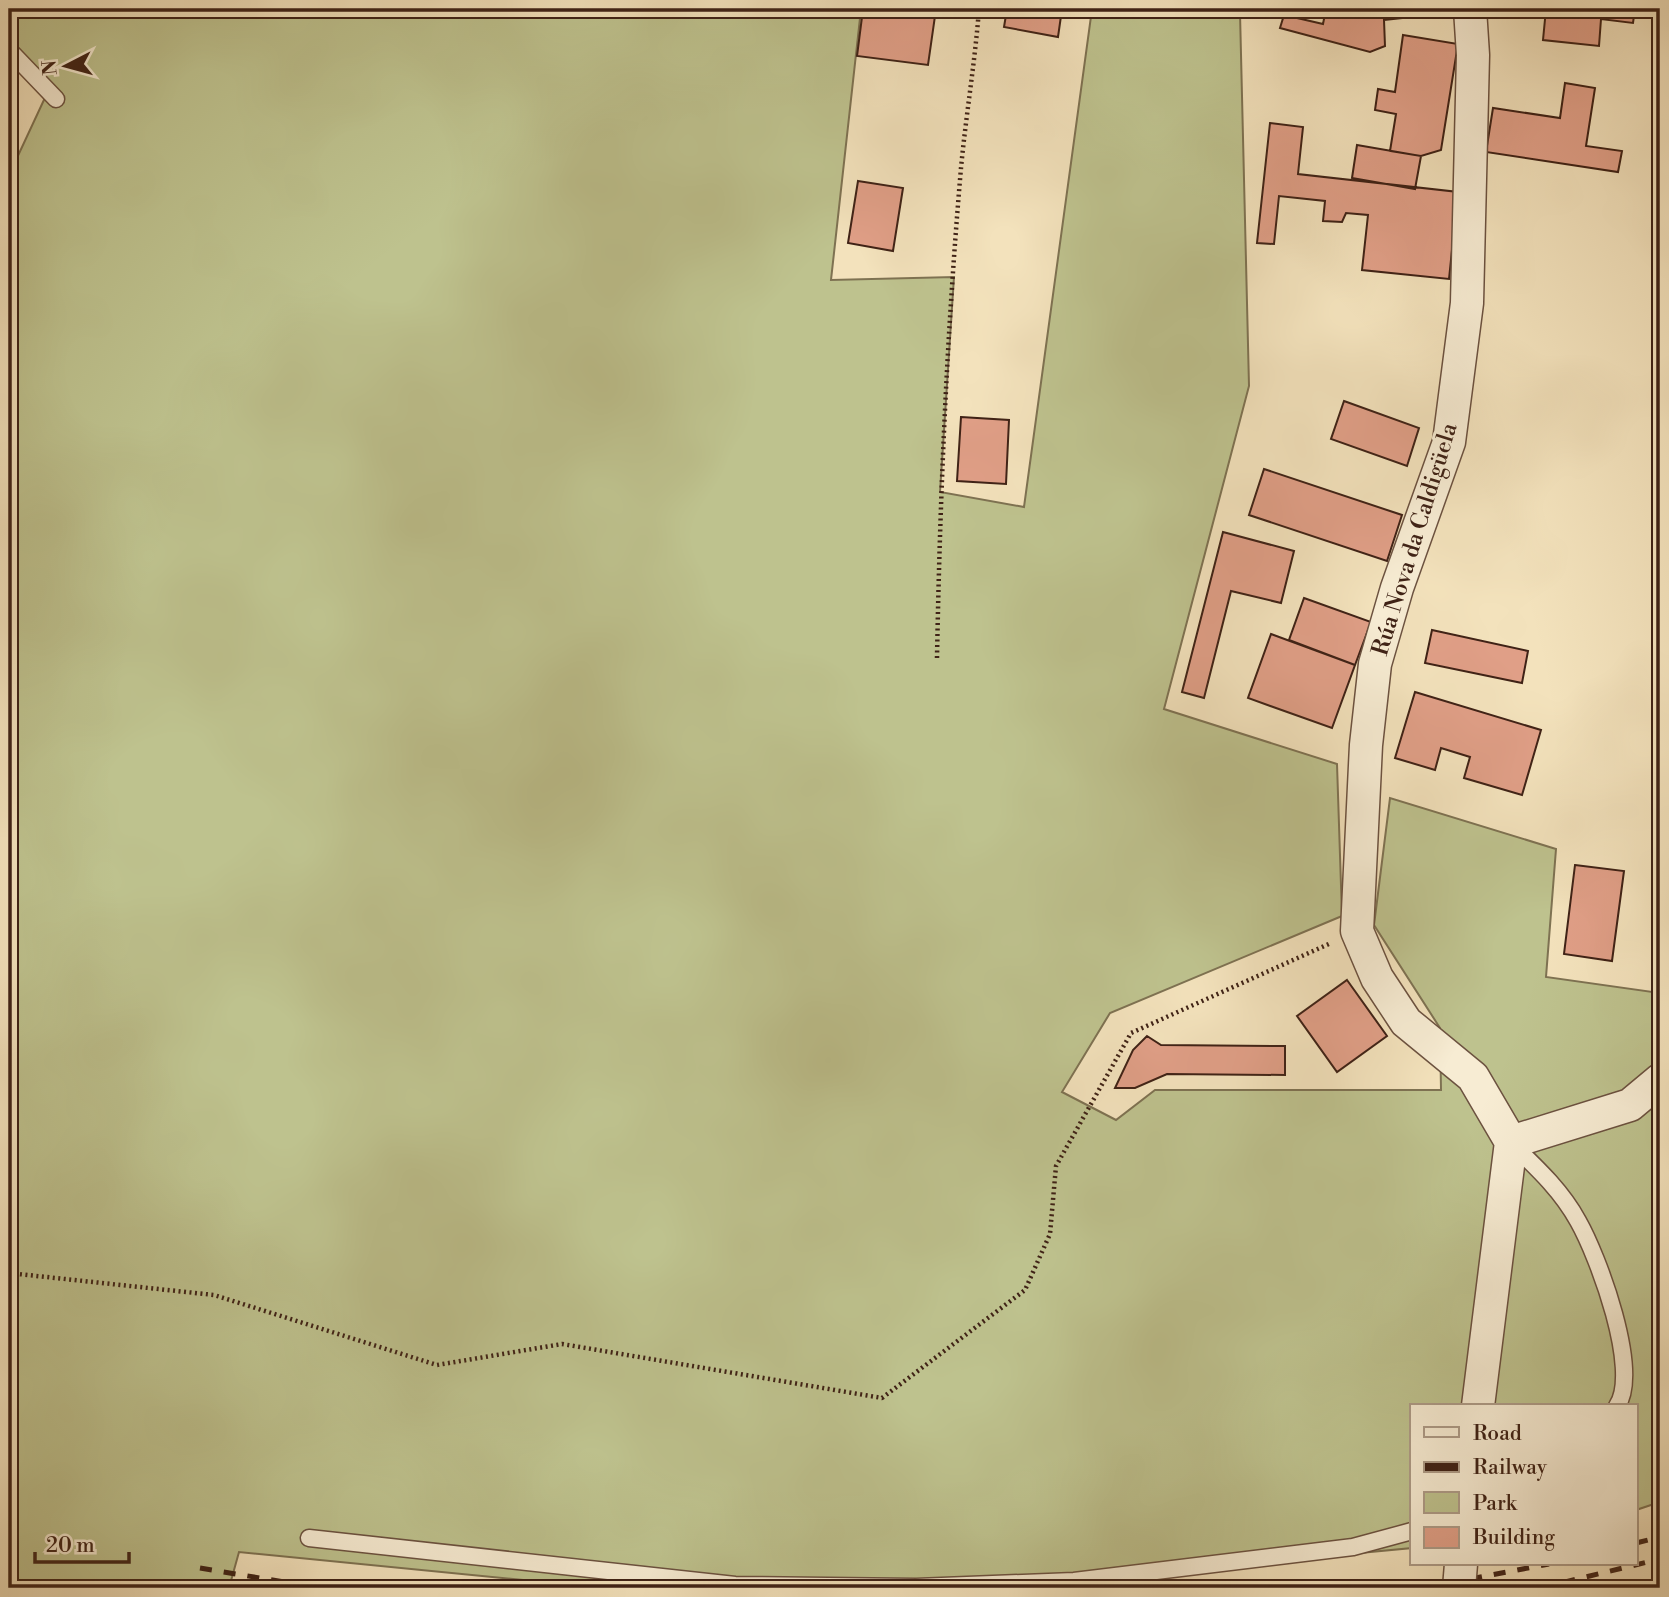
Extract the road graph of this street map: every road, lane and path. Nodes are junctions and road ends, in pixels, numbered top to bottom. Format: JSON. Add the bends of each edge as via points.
{"nodes":[{"id":1,"x":979,"y":9,"type":"edge"},
{"id":2,"x":1470,"y":9,"type":"edge"},
{"id":3,"x":9,"y":50,"type":"edge"},
{"id":4,"x":56,"y":99,"type":"dead end"},
{"id":5,"x":937,"y":658,"type":"dead end"},
{"id":6,"x":1357,"y":931,"type":"junction"},
{"id":7,"x":1660,"y":1080,"type":"edge"},
{"id":8,"x":1511,"y":1142,"type":"junction"},
{"id":9,"x":9,"y":1273,"type":"edge"},
{"id":10,"x":1478,"y":1403,"type":"edge"},
{"id":11,"x":1618,"y":1404,"type":"edge"},
{"id":12,"x":1410,"y":1532,"type":"edge"},
{"id":13,"x":309,"y":1538,"type":"dead end"},
{"id":14,"x":1461,"y":1566,"type":"edge"},
{"id":15,"x":1459,"y":1588,"type":"edge"}],
"edges":[{"from":1,"to":5,"type":"path","via":[[940,493]]},
{"from":2,"to":6,"type":"street","name":"Rúa Nova da Caldigüela","via":[[1467,303],[1449,442],[1375,664],[1366,745]]},
{"from":3,"to":4,"type":"lane"},
{"from":6,"to":8,"type":"street","name":"Rúa Nova da Caldigüela","via":[[1377,978],[1406,1022],[1473,1077]]},
{"from":6,"to":9,"type":"path","via":[[1131,1033],[1056,1166],[1050,1234],[1025,1290],[882,1398],[562,1344],[437,1365],[214,1295]]},
{"from":7,"to":8,"type":"street","via":[[1630,1105]]},
{"from":8,"to":10,"type":"street"},
{"from":8,"to":11,"type":"lane","via":[[1550,1180],[1578,1220],[1602,1273],[1623,1352]]},
{"from":12,"to":13,"type":"lane","via":[[1353,1547],[1074,1581],[916,1587],[735,1585]]},
{"from":14,"to":15,"type":"street","bridge":true}]}
